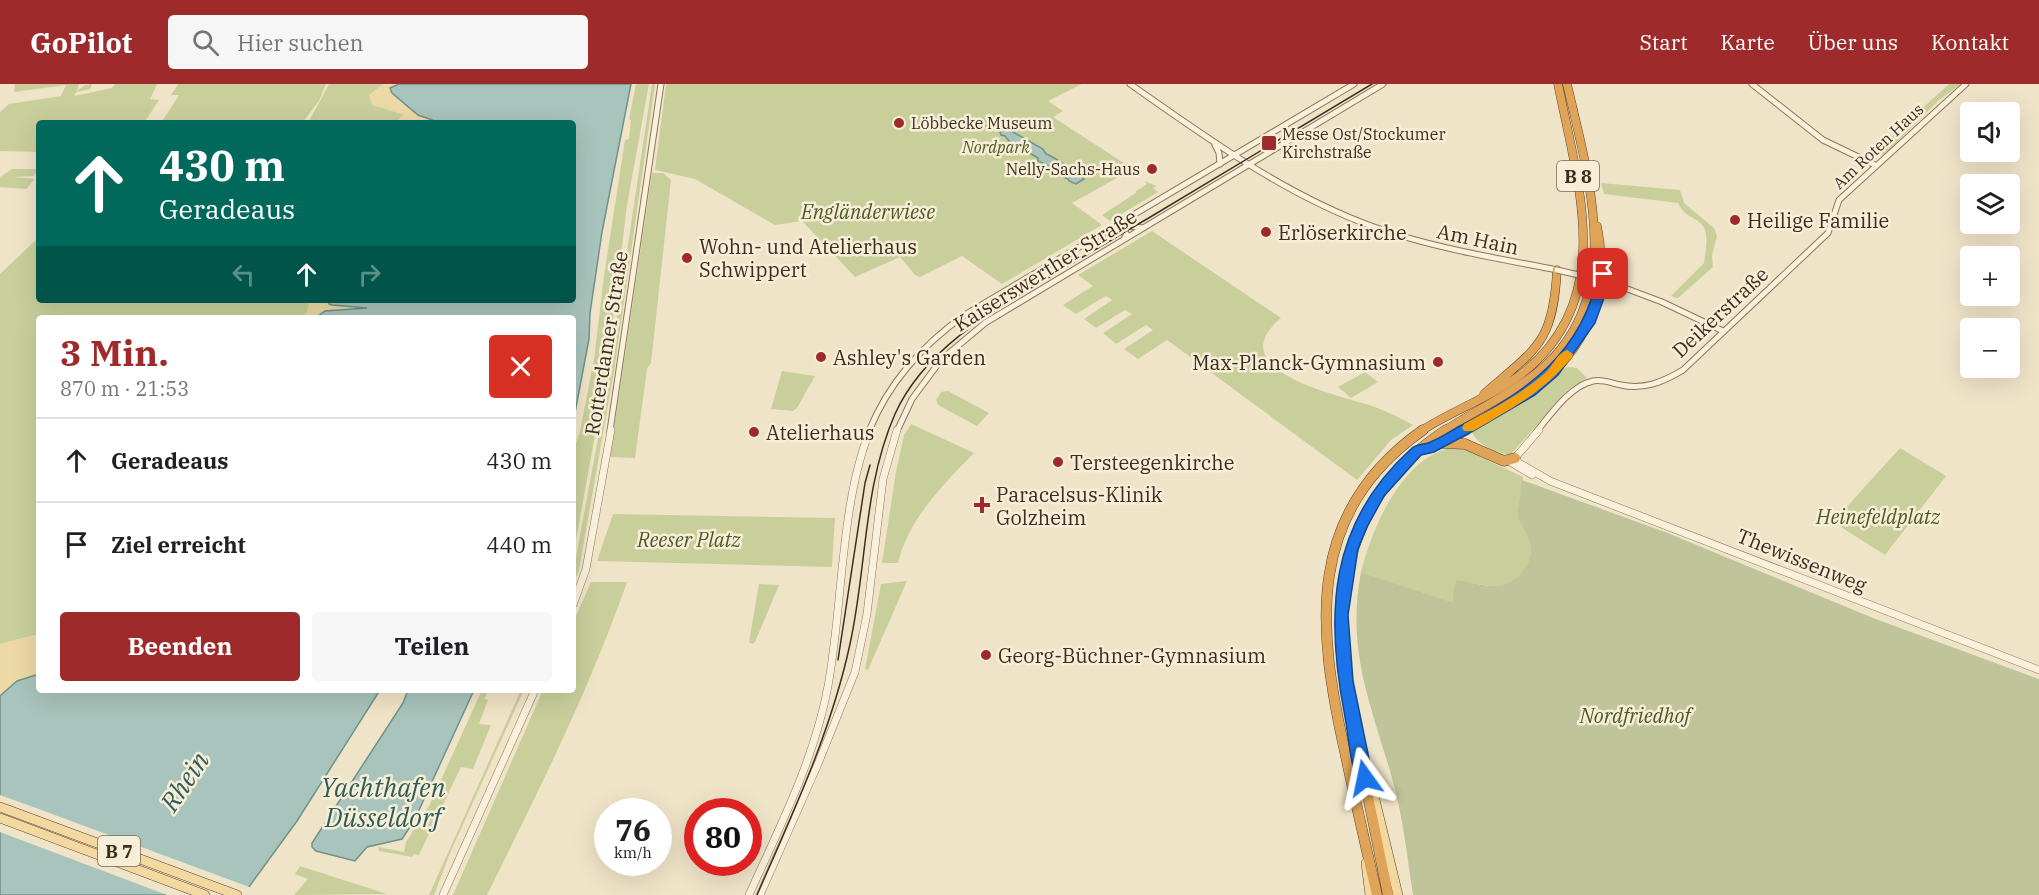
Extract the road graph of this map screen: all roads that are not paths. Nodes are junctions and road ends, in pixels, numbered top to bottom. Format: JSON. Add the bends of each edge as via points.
{"nodes":[{"id":1,"x":661,"y":84,"type":"edge"},
{"id":2,"x":1130,"y":84,"type":"edge"},
{"id":3,"x":1354,"y":84,"type":"edge"},
{"id":4,"x":1383,"y":84,"type":"edge"},
{"id":5,"x":1752,"y":84,"type":"edge"},
{"id":6,"x":1966,"y":84,"type":"edge"},
{"id":7,"x":1560,"y":85,"type":"edge"},
{"id":8,"x":1216,"y":146,"type":"junction"},
{"id":9,"x":1846,"y":152,"type":"junction"},
{"id":10,"x":1233,"y":156,"type":"junction"},
{"id":11,"x":1885,"y":156,"type":"junction"},
{"id":12,"x":1870,"y":159,"type":"junction"},
{"id":13,"x":1220,"y":164,"type":"junction"},
{"id":14,"x":1876,"y":164,"type":"junction"},
{"id":15,"x":1248,"y":165,"type":"junction"},
{"id":16,"x":1836,"y":206,"type":"joint"},
{"id":17,"x":1132,"y":215,"type":"junction"},
{"id":18,"x":1594,"y":219,"type":"junction"},
{"id":19,"x":1146,"y":227,"type":"junction"},
{"id":20,"x":1110,"y":228,"type":"junction"},
{"id":21,"x":1121,"y":242,"type":"junction"},
{"id":22,"x":1557,"y":270,"type":"junction"},
{"id":23,"x":1723,"y":332,"type":"junction"},
{"id":24,"x":1476,"y":400,"type":"junction"},
{"id":25,"x":1468,"y":428,"type":"junction"},
{"id":26,"x":1440,"y":443,"type":"junction"},
{"id":27,"x":1418,"y":450,"type":"junction"},
{"id":28,"x":1513,"y":460,"type":"junction"},
{"id":29,"x":576,"y":597,"type":"edge"},
{"id":30,"x":2039,"y":670,"type":"edge"},
{"id":31,"x":534,"y":693,"type":"edge"},
{"id":32,"x":1360,"y":758,"type":"junction"},
{"id":33,"x":0,"y":807,"type":"edge"},
{"id":34,"x":1358,"y":812,"type":"junction"},
{"id":35,"x":0,"y":818,"type":"edge"},
{"id":36,"x":206,"y":895,"type":"edge"},
{"id":37,"x":237,"y":895,"type":"edge"},
{"id":38,"x":443,"y":895,"type":"edge"},
{"id":39,"x":749,"y":895,"type":"edge"},
{"id":40,"x":760,"y":895,"type":"edge"},
{"id":41,"x":1370,"y":895,"type":"edge"},
{"id":42,"x":1377,"y":895,"type":"edge"},
{"id":43,"x":1388,"y":895,"type":"edge"},
{"id":44,"x":1398,"y":895,"type":"edge"}],
"edges":[{"from":1,"to":29,"type":"street","name":"Rotterdamer Straße","via":[[616,399],[586,569]]},
{"from":2,"to":8,"type":"street","name":"Am Hain"},
{"from":3,"to":10,"type":"street","name":"Kaiserswerther Straße"},
{"from":4,"to":15,"type":"street","name":"Kaiserswerther Straße"},
{"from":5,"to":9,"type":"street","via":[[1817,136]]},
{"from":6,"to":11,"type":"street","name":"Am Roten Haus"},
{"from":7,"to":18,"type":"highway","number":"B 8","via":[[1587,173]]},
{"from":7,"to":24,"type":"highway","number":"B 8","via":[[1581,189],[1584,244],[1579,290],[1570,318],[1551,346],[1497,391]]},
{"from":8,"to":10,"type":"street","name":"Am Hain"},
{"from":8,"to":13,"type":"street"},
{"from":9,"to":12,"type":"street"},
{"from":9,"to":14,"type":"street"},
{"from":10,"to":13,"type":"street","name":"Kaiserswerther Straße"},
{"from":10,"to":15,"type":"street","name":"Am Hain"},
{"from":11,"to":12,"type":"street"},
{"from":11,"to":14,"type":"street","name":"Am Roten Haus"},
{"from":12,"to":14,"type":"street"},
{"from":13,"to":17,"type":"street","name":"Kaiserswerther Straße"},
{"from":14,"to":16,"type":"street","name":"Am Roten Haus"},
{"from":15,"to":19,"type":"street","name":"Kaiserswerther Straße"},
{"from":15,"to":22,"type":"street","name":"Am Hain","via":[[1320,204],[1382,230],[1472,255]]},
{"from":16,"to":23,"type":"street","name":"Deikerstraße","via":[[1828,234]]},
{"from":17,"to":19,"type":"street","via":[[1127,221],[1130,226]]},
{"from":17,"to":20,"type":"street","name":"Kaiserswerther Straße"},
{"from":18,"to":25,"type":"highway","via":[[1604,267],[1600,295],[1589,323],[1553,372],[1531,391]]},
{"from":18,"to":27,"type":"highway","number":"B 8","via":[[1590,292],[1581,320],[1563,349],[1527,381]]},
{"from":19,"to":21,"type":"street","name":"Kaiserswerther Straße"},
{"from":20,"to":21,"type":"street","via":[[1126,231],[1128,235]]},
{"from":20,"to":39,"type":"street","name":"Kaiserswerther Straße","via":[[945,329],[916,355],[877,412],[855,483],[831,663],[816,740]]},
{"from":21,"to":40,"type":"street","name":"Kaiserswerther Straße","via":[[968,335],[943,357],[909,400],[885,462],[856,668]]},
{"from":22,"to":23,"type":"street","name":"Am Hain","bridge":true,"via":[[1609,282]]},
{"from":22,"to":24,"type":"highway","via":[[1554,301],[1544,336]]},
{"from":23,"to":28,"type":"street","name":"Deikerstraße","via":[[1670,378],[1638,387],[1598,381],[1584,384]]},
{"from":24,"to":34,"type":"highway","number":"B 8","via":[[1427,427],[1381,466],[1355,503],[1335,551],[1327,588],[1326,646]]},
{"from":25,"to":26,"type":"highway"},
{"from":25,"to":28,"type":"highway","via":[[1476,443]]},
{"from":26,"to":27,"type":"highway"},
{"from":26,"to":28,"type":"highway","via":[[1465,444],[1499,460]]},
{"from":27,"to":32,"type":"highway","number":"B 8","via":[[1391,477],[1368,510],[1350,549],[1340,615],[1342,651]]},
{"from":28,"to":30,"type":"street","name":"Thewissenweg","via":[[1526,472]]},
{"from":31,"to":38,"type":"street"},
{"from":32,"to":43,"type":"highway"},
{"from":32,"to":44,"type":"main road","via":[[1368,771]]},
{"from":33,"to":37,"type":"main road","number":"B 7"},
{"from":34,"to":41,"type":"main road"},
{"from":34,"to":42,"type":"highway"},
{"from":35,"to":36,"type":"main road","number":"B 7"}]}
